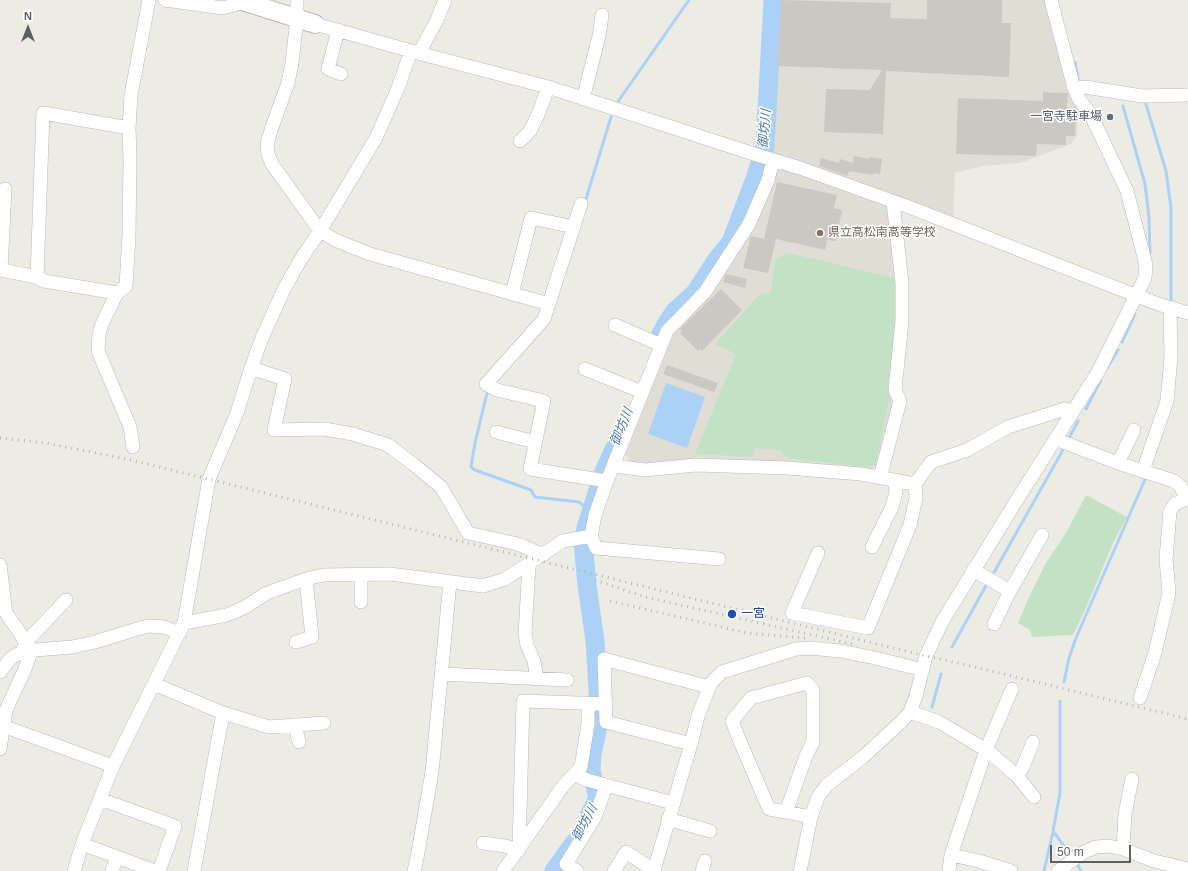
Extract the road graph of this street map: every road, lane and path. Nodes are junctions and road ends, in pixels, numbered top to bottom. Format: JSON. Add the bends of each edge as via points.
{"nodes":[{"id":1,"x":149,"y":0,"type":"edge"},
{"id":2,"x":165,"y":0,"type":"edge"},
{"id":3,"x":297,"y":0,"type":"edge"},
{"id":4,"x":445,"y":0,"type":"edge"},
{"id":5,"x":1051,"y":0,"type":"edge"},
{"id":6,"x":242,"y":1,"type":"edge"},
{"id":7,"x":602,"y":15,"type":"dead end"},
{"id":8,"x":297,"y":18,"type":"junction"},
{"id":9,"x":315,"y":24,"type":"joint"},
{"id":10,"x":338,"y":30,"type":"junction"},
{"id":11,"x":415,"y":52,"type":"junction"},
{"id":12,"x":341,"y":74,"type":"dead end"},
{"id":13,"x":548,"y":87,"type":"junction"},
{"id":14,"x":1074,"y":88,"type":"junction"},
{"id":15,"x":1188,"y":95,"type":"edge"},
{"id":16,"x":584,"y":99,"type":"junction"},
{"id":17,"x":128,"y":128,"type":"junction"},
{"id":18,"x":520,"y":141,"type":"dead end"},
{"id":19,"x":772,"y":160,"type":"junction"},
{"id":20,"x":5,"y":189,"type":"dead end"},
{"id":21,"x":893,"y":202,"type":"junction"},
{"id":22,"x":581,"y":204,"type":"dead end"},
{"id":23,"x":574,"y":227,"type":"junction"},
{"id":24,"x":320,"y":231,"type":"junction"},
{"id":25,"x":37,"y":277,"type":"junction"},
{"id":26,"x":117,"y":293,"type":"junction"},
{"id":27,"x":512,"y":294,"type":"junction"},
{"id":28,"x":1137,"y":295,"type":"junction"},
{"id":29,"x":549,"y":304,"type":"junction"},
{"id":30,"x":1170,"y":308,"type":"junction"},
{"id":31,"x":1188,"y":313,"type":"edge"},
{"id":32,"x":615,"y":325,"type":"dead end"},
{"id":33,"x":657,"y":343,"type":"junction"},
{"id":34,"x":251,"y":368,"type":"junction"},
{"id":35,"x":585,"y":369,"type":"dead end"},
{"id":36,"x":638,"y":391,"type":"junction"},
{"id":37,"x":1072,"y":413,"type":"junction"},
{"id":38,"x":1134,"y":430,"type":"dead end"},
{"id":39,"x":496,"y":432,"type":"dead end"},
{"id":40,"x":1055,"y":439,"type":"junction"},
{"id":41,"x":535,"y":442,"type":"junction"},
{"id":42,"x":133,"y":447,"type":"dead end"},
{"id":43,"x":1118,"y":463,"type":"junction"},
{"id":44,"x":614,"y":466,"type":"junction"},
{"id":45,"x":1143,"y":471,"type":"junction"},
{"id":46,"x":880,"y":478,"type":"junction"},
{"id":47,"x":602,"y":480,"type":"junction"},
{"id":48,"x":895,"y":481,"type":"junction"},
{"id":49,"x":915,"y":484,"type":"junction"},
{"id":50,"x":1187,"y":499,"type":"edge"},
{"id":51,"x":1042,"y":535,"type":"dead end"},
{"id":52,"x":588,"y":537,"type":"junction"},
{"id":53,"x":872,"y":547,"type":"dead end"},
{"id":54,"x":818,"y":553,"type":"dead end"},
{"id":55,"x":543,"y":555,"type":"junction"},
{"id":56,"x":719,"y":559,"type":"dead end"},
{"id":57,"x":529,"y":564,"type":"junction"},
{"id":58,"x":0,"y":565,"type":"edge"},
{"id":59,"x":973,"y":570,"type":"junction"},
{"id":60,"x":361,"y":575,"type":"junction"},
{"id":61,"x":306,"y":579,"type":"junction"},
{"id":62,"x":450,"y":582,"type":"junction"},
{"id":63,"x":1010,"y":591,"type":"junction"},
{"id":64,"x":66,"y":600,"type":"dead end"},
{"id":65,"x":361,"y":602,"type":"dead end"},
{"id":66,"x":994,"y":624,"type":"dead end"},
{"id":67,"x":182,"y":628,"type":"junction"},
{"id":68,"x":296,"y":642,"type":"dead end"},
{"id":69,"x":27,"y":648,"type":"junction"},
{"id":70,"x":923,"y":670,"type":"junction"},
{"id":71,"x":0,"y":672,"type":"edge"},
{"id":72,"x":442,"y":674,"type":"junction"},
{"id":73,"x":534,"y":679,"type":"junction"},
{"id":74,"x":568,"y":680,"type":"dead end"},
{"id":75,"x":154,"y":684,"type":"junction"},
{"id":76,"x":709,"y":687,"type":"junction"},
{"id":77,"x":1012,"y":689,"type":"dead end"},
{"id":78,"x":1140,"y":698,"type":"dead end"},
{"id":79,"x":531,"y":701,"type":"junction"},
{"id":80,"x":590,"y":704,"type":"junction"},
{"id":81,"x":606,"y":704,"type":"junction"},
{"id":82,"x":910,"y":712,"type":"junction"},
{"id":83,"x":223,"y":713,"type":"junction"},
{"id":84,"x":324,"y":723,"type":"dead end"},
{"id":85,"x":295,"y":725,"type":"junction"},
{"id":86,"x":3,"y":726,"type":"junction"},
{"id":87,"x":298,"y":742,"type":"dead end"},
{"id":88,"x":1033,"y":742,"type":"dead end"},
{"id":89,"x":691,"y":744,"type":"junction"},
{"id":90,"x":0,"y":749,"type":"edge"},
{"id":91,"x":986,"y":750,"type":"junction"},
{"id":92,"x":113,"y":766,"type":"junction"},
{"id":93,"x":574,"y":774,"type":"junction"},
{"id":94,"x":1018,"y":776,"type":"junction"},
{"id":95,"x":1132,"y":779,"type":"dead end"},
{"id":96,"x":604,"y":785,"type":"junction"},
{"id":97,"x":1034,"y":797,"type":"dead end"},
{"id":98,"x":100,"y":800,"type":"junction"},
{"id":99,"x":673,"y":803,"type":"junction"},
{"id":100,"x":786,"y":812,"type":"junction"},
{"id":101,"x":811,"y":817,"type":"junction"},
{"id":102,"x":668,"y":819,"type":"junction"},
{"id":103,"x":710,"y":831,"type":"dead end"},
{"id":104,"x":483,"y":843,"type":"dead end"},
{"id":105,"x":82,"y":844,"type":"junction"},
{"id":106,"x":1123,"y":849,"type":"junction"},
{"id":107,"x":518,"y":850,"type":"junction"},
{"id":108,"x":951,"y":855,"type":"junction"},
{"id":109,"x":117,"y":857,"type":"junction"},
{"id":110,"x":1153,"y":865,"type":"edge"},
{"id":111,"x":1188,"y":869,"type":"edge"},
{"id":112,"x":654,"y":870,"type":"edge"},
{"id":113,"x":74,"y":871,"type":"edge"},
{"id":114,"x":112,"y":871,"type":"edge"},
{"id":115,"x":156,"y":871,"type":"edge"},
{"id":116,"x":159,"y":871,"type":"edge"},
{"id":117,"x":194,"y":871,"type":"edge"},
{"id":118,"x":414,"y":871,"type":"edge"},
{"id":119,"x":503,"y":871,"type":"edge"},
{"id":120,"x":577,"y":871,"type":"edge"},
{"id":121,"x":614,"y":871,"type":"edge"},
{"id":122,"x":800,"y":871,"type":"edge"},
{"id":123,"x":949,"y":871,"type":"edge"},
{"id":124,"x":1011,"y":871,"type":"edge"},
{"id":125,"x":1058,"y":871,"type":"edge"}],
"edges":[{"from":1,"to":17,"type":"street","via":[[131,95]]},
{"from":2,"to":6,"type":"street","via":[[223,8]]},
{"from":3,"to":8,"type":"street"},
{"from":4,"to":11,"type":"street","via":[[437,20]]},
{"from":5,"to":14,"type":"street"},
{"from":6,"to":8,"type":"street"},
{"from":7,"to":16,"type":"street"},
{"from":8,"to":9,"type":"street"},
{"from":8,"to":24,"type":"street","via":[[288,83],[267,144],[268,154],[272,164]]},
{"from":9,"to":10,"type":"street"},
{"from":10,"to":11,"type":"street"},
{"from":10,"to":12,"type":"street","via":[[328,69]]},
{"from":11,"to":13,"type":"street"},
{"from":11,"to":24,"type":"street","via":[[376,138]]},
{"from":13,"to":16,"type":"street"},
{"from":13,"to":18,"type":"street","via":[[530,131]]},
{"from":14,"to":15,"type":"street","via":[[1084,87],[1142,96]]},
{"from":14,"to":28,"type":"street","via":[[1090,113],[1127,191],[1146,265],[1145,278]]},
{"from":16,"to":19,"type":"street"},
{"from":17,"to":25,"type":"street","via":[[43,113]]},
{"from":17,"to":26,"type":"street","via":[[130,160],[126,286]]},
{"from":19,"to":21,"type":"street"},
{"from":19,"to":33,"type":"street","via":[[768,180],[749,224],[705,292]]},
{"from":20,"to":25,"type":"street","via":[[1,270]]},
{"from":21,"to":28,"type":"street"},
{"from":21,"to":46,"type":"street","via":[[902,282],[902,321],[894,390],[900,401]]},
{"from":22,"to":23,"type":"street"},
{"from":23,"to":27,"type":"street","via":[[531,218]]},
{"from":23,"to":29,"type":"street"},
{"from":24,"to":27,"type":"street","via":[[370,254]]},
{"from":24,"to":34,"type":"street","via":[[284,289]]},
{"from":25,"to":26,"type":"street"},
{"from":26,"to":42,"type":"street","via":[[102,324],[98,351],[130,427]]},
{"from":27,"to":29,"type":"street"},
{"from":28,"to":30,"type":"street"},
{"from":28,"to":37,"type":"street","via":[[1098,372]]},
{"from":29,"to":41,"type":"street","via":[[544,319],[486,384],[497,390],[544,401]]},
{"from":30,"to":31,"type":"street"},
{"from":30,"to":45,"type":"street","via":[[1171,357],[1168,401]]},
{"from":32,"to":33,"type":"street"},
{"from":33,"to":36,"type":"street"},
{"from":34,"to":55,"type":"street","via":[[285,379],[274,430],[324,429],[353,434],[388,445],[441,488],[468,533],[518,544]]},
{"from":34,"to":67,"type":"street","via":[[237,413],[209,479]]},
{"from":35,"to":36,"type":"street"},
{"from":36,"to":44,"type":"street"},
{"from":37,"to":40,"type":"street"},
{"from":37,"to":49,"type":"street","via":[[1065,409],[1008,427],[967,450],[931,462]]},
{"from":38,"to":43,"type":"street"},
{"from":39,"to":41,"type":"street"},
{"from":40,"to":43,"type":"street"},
{"from":40,"to":59,"type":"street"},
{"from":41,"to":47,"type":"street","via":[[530,469]]},
{"from":43,"to":45,"type":"street"},
{"from":44,"to":46,"type":"street","via":[[646,470],[696,465],[786,468]]},
{"from":44,"to":47,"type":"street"},
{"from":45,"to":50,"type":"street","via":[[1174,480]]},
{"from":46,"to":48,"type":"street"},
{"from":47,"to":52,"type":"street"},
{"from":48,"to":49,"type":"street"},
{"from":48,"to":53,"type":"street","via":[[896,492],[892,507]]},
{"from":49,"to":54,"type":"street","via":[[916,498],[910,525],[868,628],[792,613]]},
{"from":50,"to":78,"type":"street","via":[[1175,504],[1170,511],[1166,560],[1169,593],[1155,653]]},
{"from":51,"to":63,"type":"street"},
{"from":52,"to":55,"type":"street","via":[[563,541]]},
{"from":52,"to":56,"type":"street","via":[[596,548]]},
{"from":55,"to":57,"type":"street"},
{"from":57,"to":62,"type":"street","via":[[505,579],[483,586]]},
{"from":57,"to":73,"type":"street","via":[[525,634],[534,661]]},
{"from":58,"to":69,"type":"street","via":[[6,614]]},
{"from":59,"to":63,"type":"street"},
{"from":59,"to":70,"type":"street","via":[[932,640]]},
{"from":60,"to":61,"type":"street","via":[[323,575]]},
{"from":60,"to":62,"type":"street","via":[[390,574]]},
{"from":60,"to":65,"type":"street"},
{"from":61,"to":67,"type":"street","via":[[267,593],[227,615]]},
{"from":61,"to":68,"type":"street","via":[[312,636]]},
{"from":62,"to":72,"type":"street"},
{"from":63,"to":66,"type":"street"},
{"from":64,"to":69,"type":"street"},
{"from":67,"to":69,"type":"street","via":[[148,626],[90,644]]},
{"from":67,"to":75,"type":"street"},
{"from":69,"to":71,"type":"street","via":[[11,658]]},
{"from":69,"to":86,"type":"street","via":[[25,669],[6,710]]},
{"from":70,"to":76,"type":"street","via":[[840,651],[802,648],[722,672]]},
{"from":70,"to":82,"type":"street"},
{"from":72,"to":73,"type":"street"},
{"from":72,"to":118,"type":"street","via":[[432,772]]},
{"from":73,"to":74,"type":"street"},
{"from":73,"to":79,"type":"street"},
{"from":75,"to":83,"type":"street"},
{"from":75,"to":92,"type":"street"},
{"from":76,"to":81,"type":"street","via":[[604,659]]},
{"from":76,"to":89,"type":"street"},
{"from":77,"to":91,"type":"street"},
{"from":79,"to":80,"type":"street"},
{"from":79,"to":107,"type":"street","via":[[523,701]]},
{"from":80,"to":81,"type":"street"},
{"from":80,"to":93,"type":"street","via":[[580,767]]},
{"from":81,"to":89,"type":"street","via":[[606,722]]},
{"from":82,"to":91,"type":"street","via":[[939,722]]},
{"from":82,"to":101,"type":"street","via":[[863,757],[827,785],[818,797]]},
{"from":83,"to":85,"type":"street","via":[[269,727]]},
{"from":83,"to":117,"type":"street"},
{"from":84,"to":85,"type":"street"},
{"from":85,"to":87,"type":"street"},
{"from":86,"to":90,"type":"street"},
{"from":86,"to":92,"type":"street"},
{"from":88,"to":94,"type":"street"},
{"from":89,"to":99,"type":"street"},
{"from":91,"to":94,"type":"street"},
{"from":91,"to":108,"type":"street"},
{"from":92,"to":98,"type":"street"},
{"from":93,"to":96,"type":"street"},
{"from":93,"to":107,"type":"street"},
{"from":94,"to":97,"type":"street"},
{"from":95,"to":106,"type":"street","via":[[1125,814]]},
{"from":96,"to":99,"type":"street"},
{"from":96,"to":120,"type":"street","via":[[595,817],[566,864]]},
{"from":98,"to":105,"type":"street"},
{"from":98,"to":116,"type":"street","via":[[175,826]]},
{"from":99,"to":102,"type":"street"},
{"from":100,"to":100,"type":"street","via":[[770,809],[732,721],[751,698],[807,683],[813,690],[813,742]]},
{"from":100,"to":101,"type":"street"},
{"from":101,"to":122,"type":"street"},
{"from":102,"to":103,"type":"street"},
{"from":102,"to":112,"type":"street"},
{"from":104,"to":107,"type":"street"},
{"from":105,"to":109,"type":"street"},
{"from":105,"to":113,"type":"street"},
{"from":106,"to":110,"type":"street"},
{"from":106,"to":125,"type":"street","via":[[1096,847],[1084,852]]},
{"from":107,"to":119,"type":"street"},
{"from":108,"to":123,"type":"street"},
{"from":108,"to":124,"type":"street"},
{"from":109,"to":114,"type":"street"},
{"from":109,"to":115,"type":"street"},
{"from":110,"to":111,"type":"street"},
{"from":112,"to":121,"type":"street","via":[[626,852]]}]}
